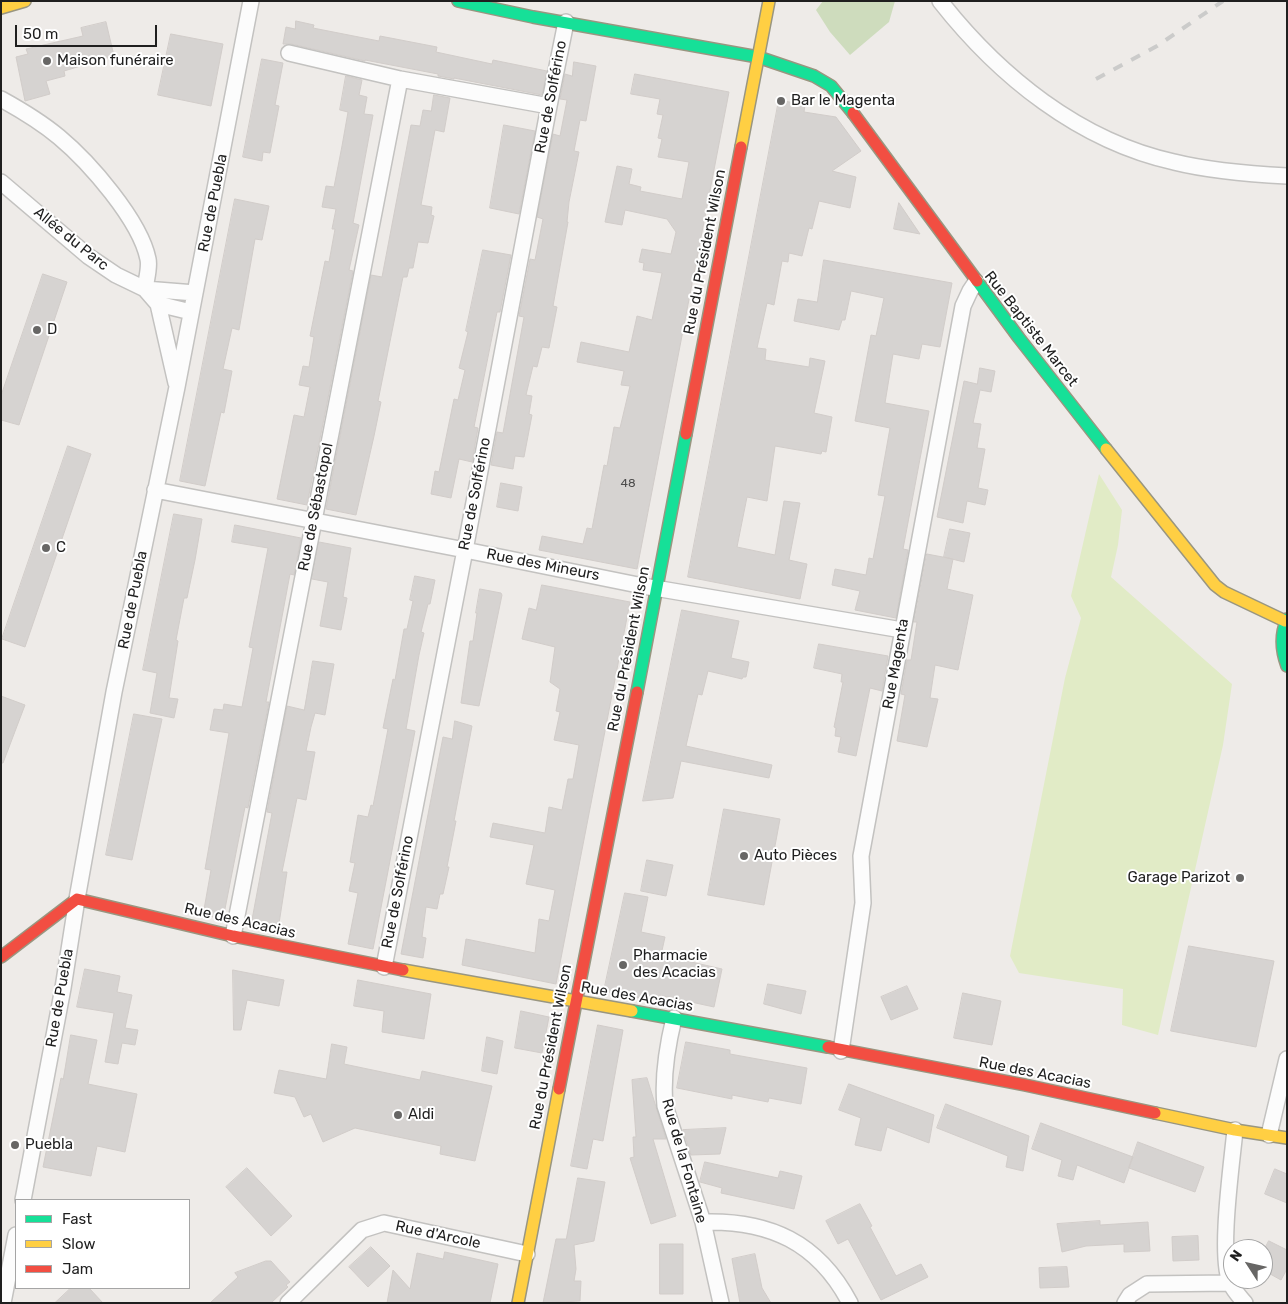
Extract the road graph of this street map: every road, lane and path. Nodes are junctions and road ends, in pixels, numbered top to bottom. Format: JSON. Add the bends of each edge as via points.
{"nodes":[{"id":1,"x":25,"y":1,"type":"edge"},
{"id":2,"x":251,"y":1,"type":"edge"},
{"id":3,"x":458,"y":1,"type":"edge"},
{"id":4,"x":768,"y":1,"type":"edge"},
{"id":5,"x":940,"y":1,"type":"edge"},
{"id":6,"x":1,"y":8,"type":"edge"},
{"id":7,"x":566,"y":22,"type":"junction"},
{"id":8,"x":289,"y":53,"type":"dead end"},
{"id":9,"x":758,"y":57,"type":"junction"},
{"id":10,"x":400,"y":79,"type":"junction"},
{"id":11,"x":1,"y":99,"type":"edge"},
{"id":12,"x":548,"y":106,"type":"junction"},
{"id":13,"x":1287,"y":176,"type":"edge"},
{"id":14,"x":1,"y":182,"type":"edge"},
{"id":15,"x":976,"y":282,"type":"junction"},
{"id":16,"x":145,"y":289,"type":"junction"},
{"id":17,"x":195,"y":293,"type":"junction"},
{"id":18,"x":158,"y":304,"type":"junction"},
{"id":19,"x":191,"y":312,"type":"junction"},
{"id":20,"x":177,"y":387,"type":"junction"},
{"id":21,"x":155,"y":490,"type":"junction"},
{"id":22,"x":314,"y":521,"type":"junction"},
{"id":23,"x":465,"y":550,"type":"junction"},
{"id":24,"x":657,"y":588,"type":"junction"},
{"id":25,"x":1286,"y":620,"type":"edge"},
{"id":26,"x":902,"y":630,"type":"junction"},
{"id":27,"x":1287,"y":666,"type":"edge"},
{"id":28,"x":76,"y":899,"type":"junction"},
{"id":29,"x":233,"y":936,"type":"junction"},
{"id":30,"x":1,"y":957,"type":"edge"},
{"id":31,"x":384,"y":967,"type":"junction"},
{"id":32,"x":575,"y":1001,"type":"junction"},
{"id":33,"x":674,"y":1018,"type":"junction"},
{"id":34,"x":841,"y":1051,"type":"junction"},
{"id":35,"x":1287,"y":1059,"type":"edge"},
{"id":36,"x":1235,"y":1130,"type":"junction"},
{"id":37,"x":1269,"y":1134,"type":"junction"},
{"id":38,"x":1287,"y":1138,"type":"edge"},
{"id":39,"x":23,"y":1199,"type":"edge"},
{"id":40,"x":703,"y":1222,"type":"junction"},
{"id":41,"x":1225,"y":1239,"type":"edge"},
{"id":42,"x":15,"y":1241,"type":"edge"},
{"id":43,"x":527,"y":1254,"type":"junction"},
{"id":44,"x":1223,"y":1284,"type":"edge"},
{"id":45,"x":1234,"y":1289,"type":"edge"},
{"id":46,"x":4,"y":1303,"type":"edge"},
{"id":47,"x":288,"y":1303,"type":"edge"},
{"id":48,"x":518,"y":1303,"type":"edge"},
{"id":49,"x":721,"y":1303,"type":"edge"},
{"id":50,"x":850,"y":1303,"type":"edge"},
{"id":51,"x":1125,"y":1303,"type":"edge"},
{"id":52,"x":1245,"y":1303,"type":"edge"}],
"edges":[{"from":1,"to":6,"type":"street"},
{"from":2,"to":17,"type":"street","name":"Rue de Puebla"},
{"from":3,"to":7,"type":"street","name":"Rue Baptiste Marcet"},
{"from":4,"to":9,"type":"street","name":"Rue du Président Wilson"},
{"from":5,"to":13,"type":"street","via":[[1002,69],[1065,117],[1100,136],[1172,162],[1214,170]]},
{"from":7,"to":9,"type":"street","name":"Rue Baptiste Marcet"},
{"from":7,"to":12,"type":"street","name":"Rue de Solférino"},
{"from":8,"to":10,"type":"street"},
{"from":9,"to":15,"type":"street","name":"Rue Baptiste Marcet","via":[[814,76],[831,86]]},
{"from":9,"to":24,"type":"street","name":"Rue du Président Wilson"},
{"from":10,"to":12,"type":"street"},
{"from":10,"to":22,"type":"street","name":"Rue de Sébastopol"},
{"from":11,"to":16,"type":"street","via":[[59,137],[106,186],[139,234],[148,260]]},
{"from":12,"to":23,"type":"street","name":"Rue de Solférino"},
{"from":14,"to":16,"type":"street","name":"Allée du Parc","via":[[88,256]]},
{"from":15,"to":25,"type":"street","name":"Rue Baptiste Marcet","via":[[1215,585]]},
{"from":15,"to":26,"type":"street","name":"Rue Magenta","via":[[963,306]]},
{"from":16,"to":17,"type":"street","name":"Allée du Parc"},
{"from":16,"to":18,"type":"street","name":"Allée du Parc"},
{"from":17,"to":19,"type":"street","name":"Rue de Puebla"},
{"from":18,"to":19,"type":"street"},
{"from":18,"to":20,"type":"street","name":"Allée du Parc"},
{"from":19,"to":20,"type":"street","name":"Rue de Puebla"},
{"from":20,"to":21,"type":"street","name":"Rue de Puebla"},
{"from":21,"to":22,"type":"street","name":"Rue des Mineurs"},
{"from":21,"to":28,"type":"street","name":"Rue de Puebla"},
{"from":22,"to":23,"type":"street","name":"Rue des Mineurs"},
{"from":22,"to":29,"type":"street","name":"Rue de Sébastopol"},
{"from":23,"to":24,"type":"street","name":"Rue des Mineurs"},
{"from":23,"to":31,"type":"street","name":"Rue de Solférino"},
{"from":24,"to":26,"type":"street","name":"Rue des Mineurs"},
{"from":24,"to":32,"type":"street","name":"Rue du Président Wilson"},
{"from":25,"to":27,"type":"street","via":[[1281,637]]},
{"from":26,"to":34,"type":"street","name":"Rue Magenta","via":[[861,856],[862,911]]},
{"from":28,"to":29,"type":"street","name":"Rue des Acacias"},
{"from":28,"to":30,"type":"street"},
{"from":28,"to":39,"type":"street","name":"Rue de Puebla","via":[[63,988]]},
{"from":29,"to":31,"type":"street","name":"Rue des Acacias"},
{"from":31,"to":32,"type":"street","name":"Rue des Acacias"},
{"from":32,"to":33,"type":"street","name":"Rue des Acacias"},
{"from":32,"to":43,"type":"street","name":"Rue du Président Wilson"},
{"from":33,"to":34,"type":"street","name":"Rue des Acacias"},
{"from":33,"to":40,"type":"street","name":"Rue de la Fontaine","via":[[667,1049],[665,1106]]},
{"from":34,"to":36,"type":"street","name":"Rue des Acacias","via":[[1025,1085]]},
{"from":35,"to":37,"type":"street"},
{"from":36,"to":37,"type":"street","name":"Rue des Acacias"},
{"from":36,"to":41,"type":"street"},
{"from":37,"to":38,"type":"street","name":"Rue des Acacias"},
{"from":40,"to":49,"type":"street","name":"Rue de la Fontaine"},
{"from":40,"to":50,"type":"street","via":[[756,1225],[780,1234],[824,1264]]},
{"from":42,"to":46,"type":"street"},
{"from":43,"to":47,"type":"street","name":"Rue d'Arcole","via":[[384,1223],[362,1230]]},
{"from":43,"to":48,"type":"street","name":"Rue du Président Wilson"},
{"from":44,"to":51,"type":"street","via":[[1147,1284],[1130,1295]]},
{"from":45,"to":52,"type":"street"}]}
